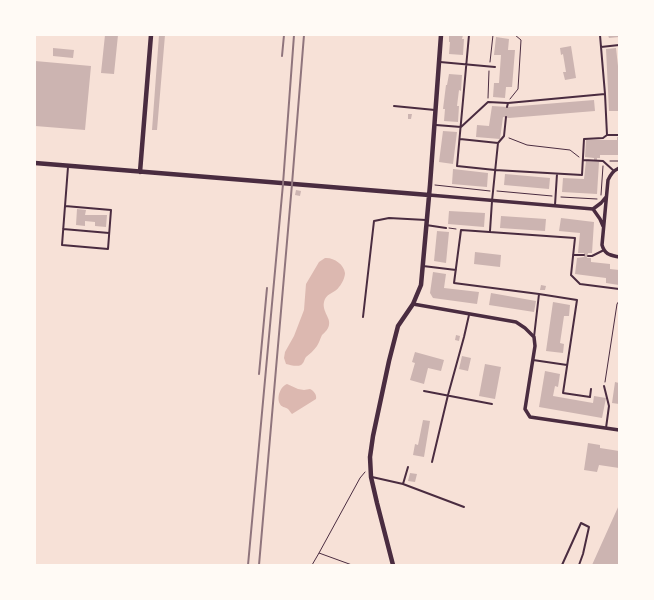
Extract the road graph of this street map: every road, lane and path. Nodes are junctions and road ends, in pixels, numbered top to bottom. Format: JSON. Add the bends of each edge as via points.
{"nodes":[{"id":1,"x":151,"y":35,"type":"edge"},
{"id":2,"x":441,"y":35,"type":"edge"},
{"id":3,"x":470,"y":35,"type":"edge"},
{"id":4,"x":493,"y":35,"type":"edge"},
{"id":5,"x":515,"y":35,"type":"edge"},
{"id":6,"x":600,"y":35,"type":"edge"},
{"id":7,"x":619,"y":45,"type":"edge"},
{"id":8,"x":601,"y":47,"type":"junction"},
{"id":9,"x":439,"y":62,"type":"junction"},
{"id":10,"x":467,"y":64,"type":"junction"},
{"id":11,"x":489,"y":67,"type":"junction"},
{"id":12,"x":495,"y":67,"type":"dead end"},
{"id":13,"x":605,"y":94,"type":"junction"},
{"id":14,"x":488,"y":102,"type":"junction"},
{"id":15,"x":507,"y":103,"type":"junction"},
{"id":16,"x":394,"y":106,"type":"dead end"},
{"id":17,"x":507,"y":107,"type":"dead end"},
{"id":18,"x":436,"y":110,"type":"junction"},
{"id":19,"x":506,"y":117,"type":"dead end"},
{"id":20,"x":434,"y":124,"type":"junction"},
{"id":21,"x":461,"y":127,"type":"junction"},
{"id":22,"x":607,"y":135,"type":"junction"},
{"id":23,"x":619,"y":135,"type":"edge"},
{"id":24,"x":504,"y":136,"type":"junction"},
{"id":25,"x":460,"y":139,"type":"junction"},
{"id":26,"x":498,"y":143,"type":"junction"},
{"id":27,"x":583,"y":160,"type":"junction"},
{"id":28,"x":35,"y":163,"type":"edge"},
{"id":29,"x":68,"y":166,"type":"junction"},
{"id":30,"x":619,"y":168,"type":"edge"},
{"id":31,"x":495,"y":170,"type":"junction"},
{"id":32,"x":614,"y":171,"type":"junction"},
{"id":33,"x":140,"y":172,"type":"junction"},
{"id":34,"x":557,"y":174,"type":"junction"},
{"id":35,"x":429,"y":195,"type":"junction"},
{"id":36,"x":606,"y":197,"type":"junction"},
{"id":37,"x":492,"y":201,"type":"junction"},
{"id":38,"x":65,"y":206,"type":"junction"},
{"id":39,"x":555,"y":206,"type":"junction"},
{"id":40,"x":593,"y":209,"type":"junction"},
{"id":41,"x":426,"y":223,"type":"junction"},
{"id":42,"x":446,"y":228,"type":"joint"},
{"id":43,"x":604,"y":228,"type":"junction"},
{"id":44,"x":63,"y":229,"type":"junction"},
{"id":45,"x":461,"y":230,"type":"junction"},
{"id":46,"x":490,"y":232,"type":"junction"},
{"id":47,"x":110,"y":233,"type":"junction"},
{"id":48,"x":604,"y":250,"type":"junction"},
{"id":49,"x":573,"y":255,"type":"junction"},
{"id":50,"x":584,"y":256,"type":"dead end"},
{"id":51,"x":588,"y":256,"type":"dead end"},
{"id":52,"x":619,"y":257,"type":"edge"},
{"id":53,"x":422,"y":266,"type":"junction"},
{"id":54,"x":456,"y":270,"type":"junction"},
{"id":55,"x":619,"y":289,"type":"edge"},
{"id":56,"x":539,"y":294,"type":"junction"},
{"id":57,"x":619,"y":301,"type":"edge"},
{"id":58,"x":413,"y":304,"type":"junction"},
{"id":59,"x":469,"y":313,"type":"junction"},
{"id":60,"x":363,"y":317,"type":"dead end"},
{"id":61,"x":534,"y":337,"type":"junction"},
{"id":62,"x":533,"y":360,"type":"junction"},
{"id":63,"x":567,"y":365,"type":"junction"},
{"id":64,"x":604,"y":386,"type":"joint"},
{"id":65,"x":591,"y":389,"type":"dead end"},
{"id":66,"x":424,"y":391,"type":"dead end"},
{"id":67,"x":448,"y":395,"type":"junction"},
{"id":68,"x":492,"y":404,"type":"dead end"},
{"id":69,"x":606,"y":428,"type":"junction"},
{"id":70,"x":619,"y":430,"type":"edge"},
{"id":71,"x":432,"y":462,"type":"dead end"},
{"id":72,"x":370,"y":465,"type":"junction"},
{"id":73,"x":408,"y":467,"type":"dead end"},
{"id":74,"x":371,"y":477,"type":"junction"},
{"id":75,"x":403,"y":484,"type":"junction"},
{"id":76,"x":464,"y":506,"type":"dead end"},
{"id":77,"x":319,"y":553,"type":"junction"},
{"id":78,"x":312,"y":565,"type":"edge"},
{"id":79,"x":352,"y":565,"type":"edge"},
{"id":80,"x":393,"y":565,"type":"edge"},
{"id":81,"x":562,"y":565,"type":"edge"},
{"id":82,"x":578,"y":565,"type":"edge"}],
"edges":[{"from":1,"to":33,"type":"street"},
{"from":2,"to":9,"type":"street"},
{"from":3,"to":10,"type":"lane"},
{"from":4,"to":11,"type":"path"},
{"from":5,"to":15,"type":"path","via":[[520,40],[518,89]]},
{"from":6,"to":8,"type":"lane"},
{"from":7,"to":8,"type":"lane"},
{"from":8,"to":13,"type":"lane"},
{"from":9,"to":10,"type":"lane"},
{"from":9,"to":18,"type":"street"},
{"from":10,"to":11,"type":"lane"},
{"from":10,"to":21,"type":"lane"},
{"from":11,"to":12,"type":"lane"},
{"from":11,"to":14,"type":"path"},
{"from":13,"to":15,"type":"lane"},
{"from":13,"to":22,"type":"lane"},
{"from":14,"to":15,"type":"lane"},
{"from":14,"to":21,"type":"lane"},
{"from":15,"to":17,"type":"lane"},
{"from":16,"to":18,"type":"lane"},
{"from":18,"to":20,"type":"street"},
{"from":19,"to":24,"type":"lane"},
{"from":20,"to":21,"type":"lane"},
{"from":20,"to":35,"type":"street"},
{"from":21,"to":25,"type":"lane"},
{"from":22,"to":23,"type":"lane"},
{"from":22,"to":27,"type":"lane","via":[[603,138],[584,139]]},
{"from":24,"to":26,"type":"lane"},
{"from":24,"to":27,"type":"path","via":[[527,145],[570,150]]},
{"from":25,"to":26,"type":"lane"},
{"from":25,"to":31,"type":"lane","via":[[457,166]]},
{"from":26,"to":31,"type":"lane"},
{"from":27,"to":32,"type":"lane","via":[[604,161]]},
{"from":27,"to":34,"type":"lane","via":[[582,175]]},
{"from":28,"to":29,"type":"street"},
{"from":29,"to":33,"type":"street"},
{"from":29,"to":38,"type":"lane"},
{"from":30,"to":32,"type":"street"},
{"from":31,"to":34,"type":"lane"},
{"from":31,"to":37,"type":"lane"},
{"from":32,"to":36,"type":"street","via":[[608,180]]},
{"from":33,"to":35,"type":"street"},
{"from":34,"to":39,"type":"lane"},
{"from":35,"to":37,"type":"street"},
{"from":35,"to":41,"type":"street"},
{"from":36,"to":40,"type":"street"},
{"from":36,"to":43,"type":"street"},
{"from":37,"to":39,"type":"street"},
{"from":37,"to":46,"type":"lane"},
{"from":38,"to":44,"type":"lane"},
{"from":38,"to":47,"type":"lane","via":[[111,210]]},
{"from":39,"to":40,"type":"street"},
{"from":40,"to":43,"type":"street"},
{"from":41,"to":42,"type":"lane"},
{"from":41,"to":53,"type":"street"},
{"from":41,"to":60,"type":"lane","via":[[389,218],[374,220]]},
{"from":42,"to":45,"type":"path"},
{"from":43,"to":48,"type":"street"},
{"from":44,"to":47,"type":"lane"},
{"from":44,"to":47,"type":"lane","via":[[62,245],[108,249]]},
{"from":45,"to":46,"type":"lane"},
{"from":45,"to":54,"type":"lane"},
{"from":46,"to":49,"type":"lane","via":[[575,238]]},
{"from":48,"to":51,"type":"lane"},
{"from":48,"to":52,"type":"street"},
{"from":49,"to":50,"type":"lane"},
{"from":49,"to":55,"type":"lane","via":[[572,275],[580,284]]},
{"from":53,"to":54,"type":"lane"},
{"from":53,"to":58,"type":"street","via":[[421,285]]},
{"from":54,"to":56,"type":"lane","via":[[454,283]]},
{"from":56,"to":61,"type":"lane"},
{"from":56,"to":63,"type":"lane","via":[[577,300]]},
{"from":57,"to":64,"type":"path"},
{"from":58,"to":59,"type":"street"},
{"from":58,"to":72,"type":"street","via":[[398,326],[373,436]]},
{"from":59,"to":61,"type":"street","via":[[516,322]]},
{"from":59,"to":67,"type":"lane"},
{"from":61,"to":62,"type":"street"},
{"from":62,"to":63,"type":"lane"},
{"from":62,"to":69,"type":"street","via":[[525,409],[530,417]]},
{"from":63,"to":65,"type":"lane","via":[[563,393],[590,397]]},
{"from":64,"to":69,"type":"lane","via":[[609,406]]},
{"from":66,"to":67,"type":"lane"},
{"from":67,"to":68,"type":"lane"},
{"from":67,"to":71,"type":"lane"},
{"from":69,"to":70,"type":"street"},
{"from":72,"to":74,"type":"street"},
{"from":72,"to":77,"type":"path","via":[[360,478]]},
{"from":73,"to":75,"type":"lane"},
{"from":74,"to":75,"type":"lane"},
{"from":74,"to":80,"type":"street"},
{"from":75,"to":76,"type":"lane"},
{"from":77,"to":78,"type":"path"},
{"from":77,"to":79,"type":"path"},
{"from":81,"to":82,"type":"lane","via":[[581,524],[589,527]]}]}
